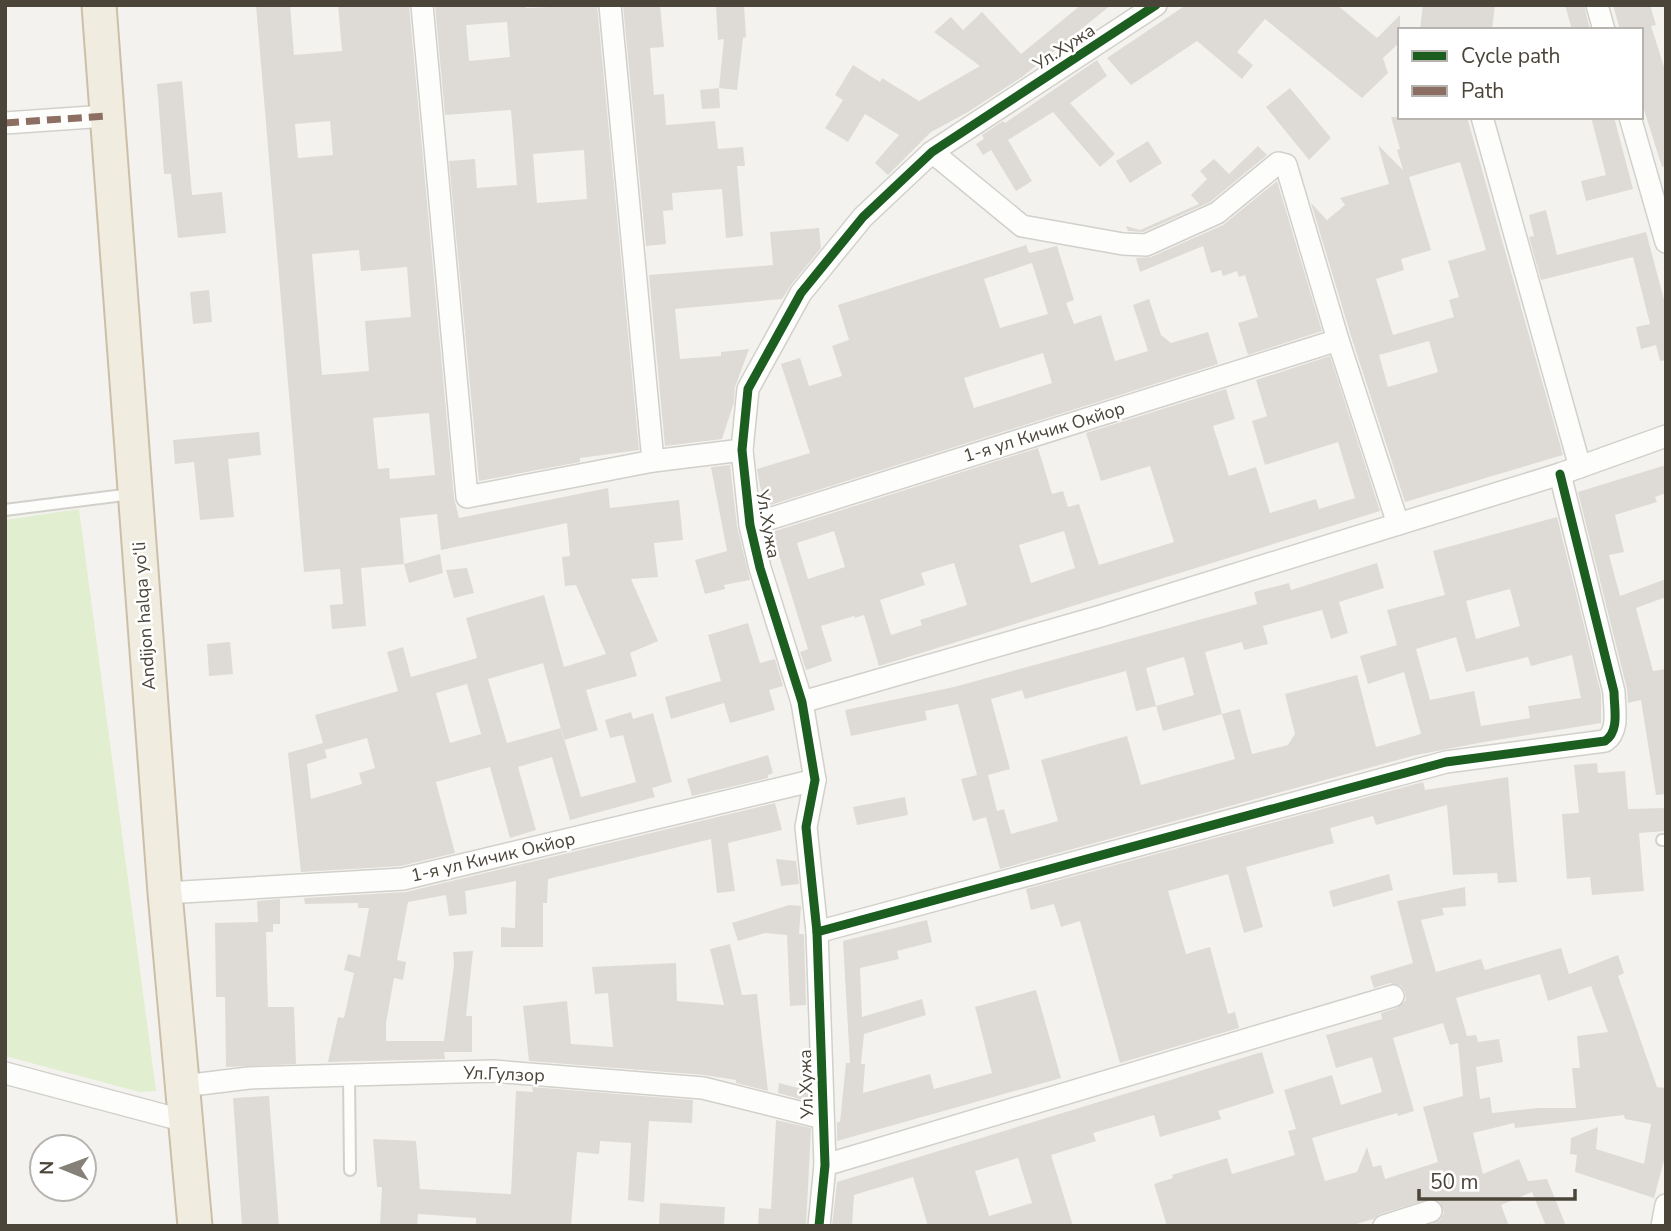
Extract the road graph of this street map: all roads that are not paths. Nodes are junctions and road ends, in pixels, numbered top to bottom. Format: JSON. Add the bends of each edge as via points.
{"nodes":[{"id":1,"x":99,"y":5,"type":"edge"},
{"id":2,"x":422,"y":5,"type":"edge"},
{"id":3,"x":610,"y":5,"type":"edge"},
{"id":4,"x":1156,"y":5,"type":"edge"},
{"id":5,"x":1597,"y":5,"type":"edge"},
{"id":6,"x":1603,"y":28,"type":"edge"},
{"id":7,"x":106,"y":116,"type":"junction"},
{"id":8,"x":1482,"y":119,"type":"edge"},
{"id":9,"x":1631,"y":119,"type":"edge"},
{"id":10,"x":5,"y":123,"type":"edge"},
{"id":11,"x":932,"y":152,"type":"junction"},
{"id":12,"x":1666,"y":242,"type":"edge"},
{"id":13,"x":1338,"y":340,"type":"junction"},
{"id":14,"x":1666,"y":436,"type":"edge"},
{"id":15,"x":742,"y":450,"type":"junction"},
{"id":16,"x":653,"y":461,"type":"junction"},
{"id":17,"x":1570,"y":471,"type":"junction"},
{"id":18,"x":135,"y":494,"type":"junction"},
{"id":19,"x":5,"y":510,"type":"edge"},
{"id":20,"x":1398,"y":524,"type":"junction"},
{"id":21,"x":750,"y":525,"type":"junction"},
{"id":22,"x":802,"y":702,"type":"junction"},
{"id":23,"x":815,"y":780,"type":"junction"},
{"id":24,"x":165,"y":893,"type":"junction"},
{"id":25,"x":817,"y":932,"type":"junction"},
{"id":26,"x":1394,"y":996,"type":"dead end"},
{"id":27,"x":5,"y":1073,"type":"edge"},
{"id":28,"x":349,"y":1075,"type":"junction"},
{"id":29,"x":183,"y":1086,"type":"junction"},
{"id":30,"x":823,"y":1118,"type":"junction"},
{"id":31,"x":186,"y":1121,"type":"junction"},
{"id":32,"x":825,"y":1165,"type":"junction"},
{"id":33,"x":350,"y":1170,"type":"dead end"},
{"id":34,"x":1666,"y":1205,"type":"edge"},
{"id":35,"x":1432,"y":1211,"type":"dead end"},
{"id":36,"x":195,"y":1226,"type":"edge"},
{"id":37,"x":819,"y":1226,"type":"edge"},
{"id":38,"x":1384,"y":1226,"type":"edge"},
{"id":39,"x":1662,"y":1226,"type":"edge"}],
"edges":[{"from":1,"to":7,"type":"highway","name":"Andijon halqa yo‘li"},
{"from":2,"to":16,"type":"street","via":[[467,497]]},
{"from":3,"to":16,"type":"street"},
{"from":4,"to":11,"type":"street","name":"Ул.Хужа"},
{"from":5,"to":6,"type":"street"},
{"from":7,"to":10,"type":"street"},
{"from":7,"to":18,"type":"highway","name":"Andijon halqa yo‘li"},
{"from":8,"to":17,"type":"street"},
{"from":9,"to":12,"type":"street"},
{"from":11,"to":13,"type":"street","via":[[1022,226],[1146,245],[1217,213],[1278,163],[1286,164]]},
{"from":11,"to":15,"type":"street","name":"Ул.Хужа","via":[[863,218],[801,293],[748,389]]},
{"from":13,"to":20,"type":"street"},
{"from":13,"to":21,"type":"street","name":"1-я ул Кичик Окйор"},
{"from":14,"to":17,"type":"street"},
{"from":15,"to":16,"type":"street"},
{"from":15,"to":21,"type":"street","name":"Ул.Хужа"},
{"from":17,"to":20,"type":"street"},
{"from":17,"to":25,"type":"street","via":[[1614,692],[1615,728],[1610,738],[1446,762]]},
{"from":18,"to":19,"type":"lane"},
{"from":18,"to":24,"type":"highway","name":"Andijon halqa yo‘li"},
{"from":20,"to":22,"type":"street"},
{"from":21,"to":22,"type":"street","name":"Ул.Хужа"},
{"from":22,"to":23,"type":"street","name":"Ул.Хужа"},
{"from":23,"to":24,"type":"street","name":"1-я ул Кичик Окйор","via":[[403,879]]},
{"from":23,"to":25,"type":"street","name":"Ул.Хужа","via":[[806,828]]},
{"from":24,"to":29,"type":"highway","name":"Andijon halqa yo‘li"},
{"from":25,"to":30,"type":"street","name":"Ул.Хужа"},
{"from":26,"to":32,"type":"street"},
{"from":27,"to":31,"type":"street"},
{"from":28,"to":29,"type":"street","name":"Ул.Гулзор"},
{"from":28,"to":30,"type":"street","name":"Ул.Гулзор","via":[[493,1071],[703,1088]]},
{"from":28,"to":33,"type":"lane"},
{"from":29,"to":31,"type":"highway","name":"Andijon halqa yo‘li"},
{"from":30,"to":32,"type":"street","name":"Ул.Хужа"},
{"from":31,"to":36,"type":"highway","name":"Andijon halqa yo‘li"},
{"from":32,"to":37,"type":"street","name":"Ул.Хужа"},
{"from":34,"to":39,"type":"street"},
{"from":35,"to":38,"type":"street"}]}
